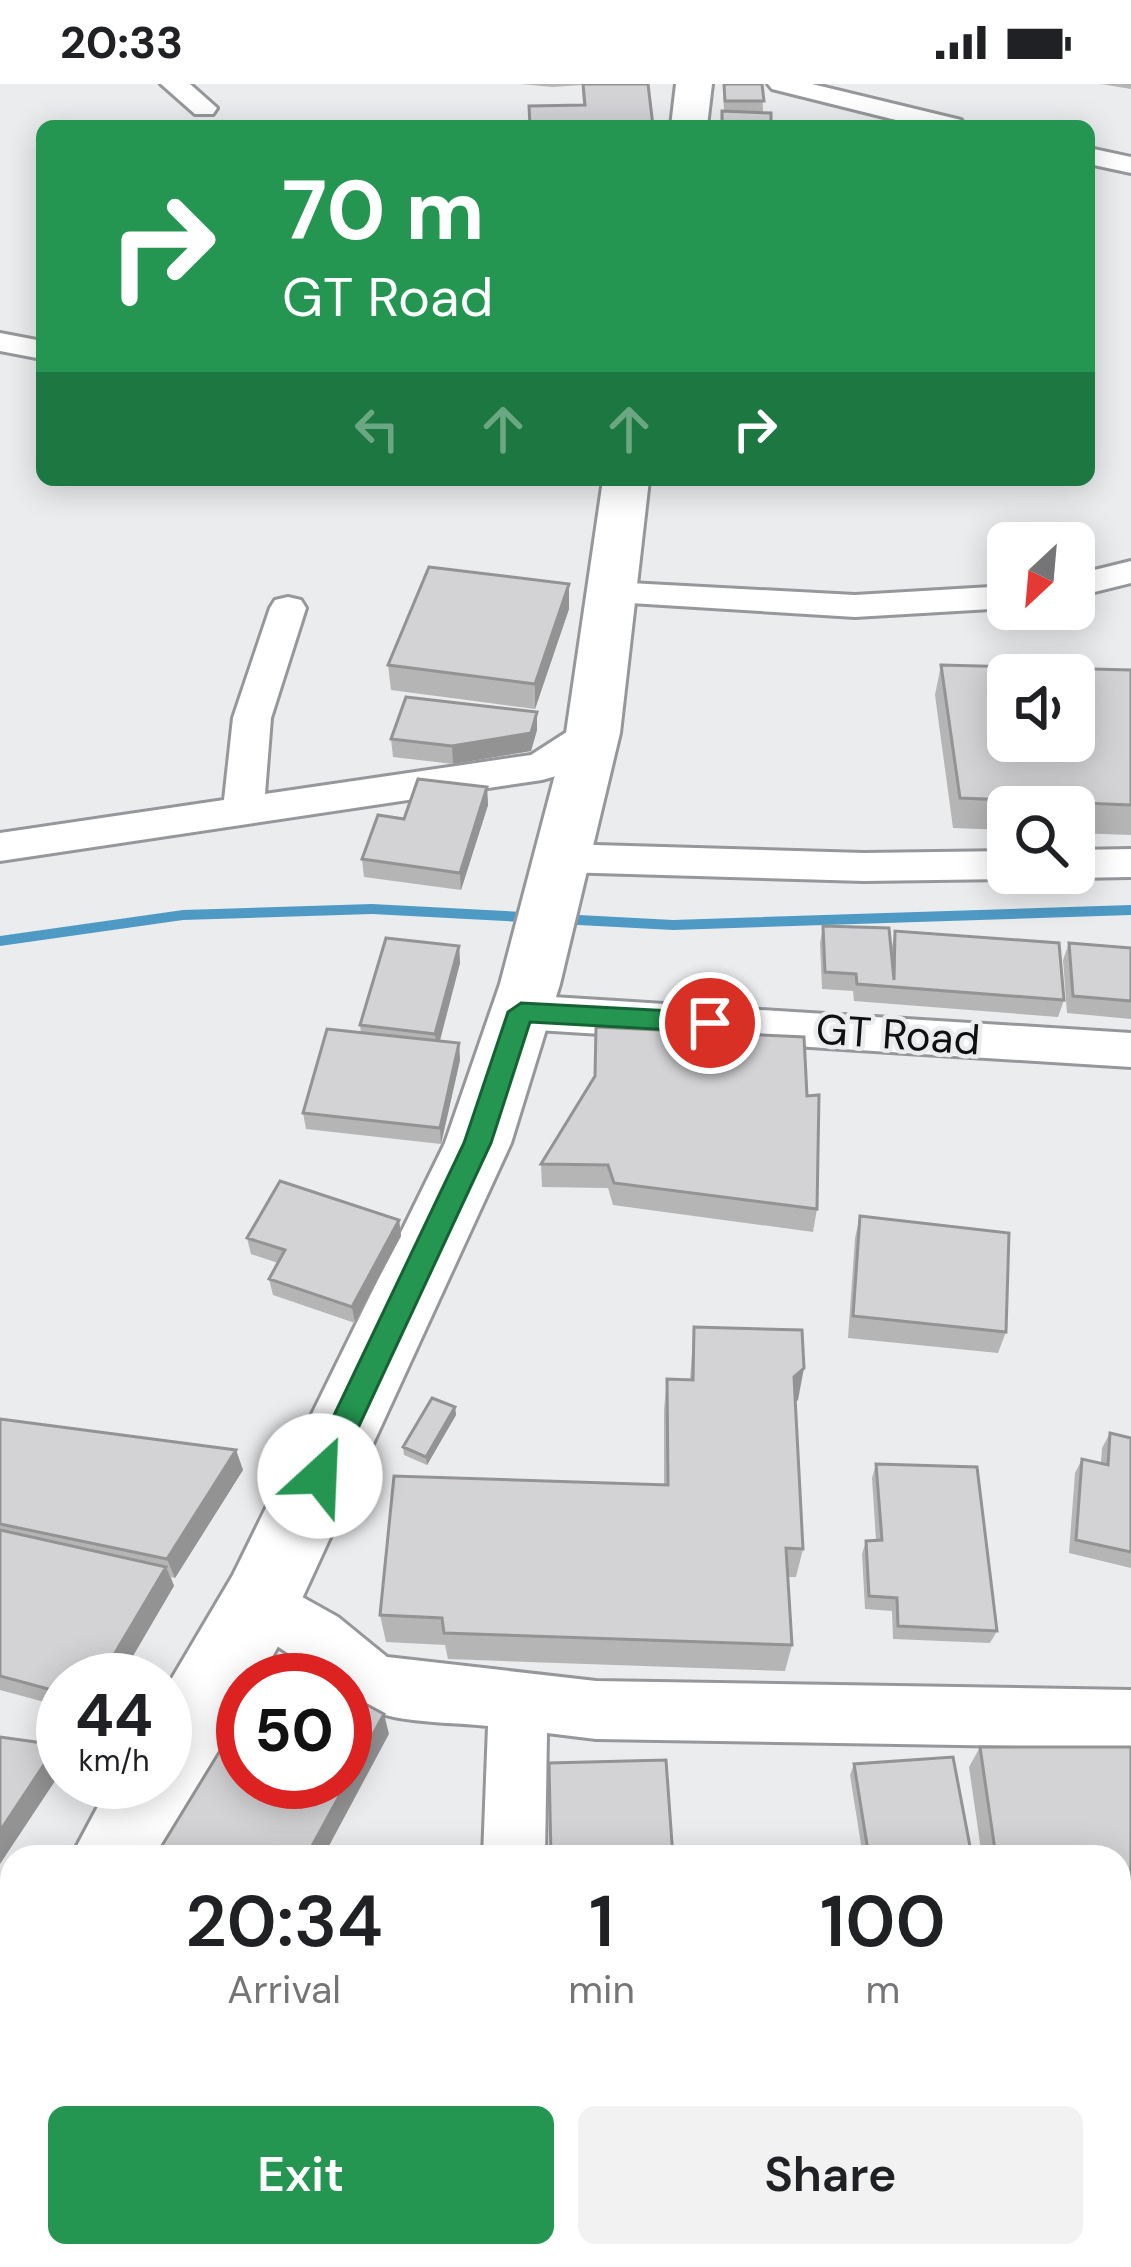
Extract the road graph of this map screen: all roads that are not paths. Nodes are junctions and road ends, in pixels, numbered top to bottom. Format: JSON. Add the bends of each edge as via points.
{"nodes":[{"id":1,"x":174,"y":84,"type":"edge"},
{"id":2,"x":694,"y":84,"type":"edge"},
{"id":3,"x":781,"y":84,"type":"edge"},
{"id":4,"x":204,"y":108,"type":"dead end"},
{"id":5,"x":690,"y":120,"type":"edge"},
{"id":6,"x":928,"y":120,"type":"edge"},
{"id":7,"x":1095,"y":157,"type":"edge"},
{"id":8,"x":1131,"y":165,"type":"edge"},
{"id":9,"x":0,"y":342,"type":"edge"},
{"id":10,"x":36,"y":349,"type":"edge"},
{"id":11,"x":625,"y":486,"type":"edge"},
{"id":12,"x":1131,"y":572,"type":"edge"},
{"id":13,"x":1095,"y":581,"type":"edge"},
{"id":14,"x":611,"y":593,"type":"junction"},
{"id":15,"x":987,"y":598,"type":"edge"},
{"id":16,"x":288,"y":608,"type":"dead end"},
{"id":17,"x":592,"y":733,"type":"junction"},
{"id":18,"x":243,"y":809,"type":"junction"},
{"id":19,"x":0,"y":847,"type":"edge"},
{"id":20,"x":1131,"y":862,"type":"edge"},
{"id":21,"x":1095,"y":863,"type":"edge"},
{"id":22,"x":987,"y":865,"type":"edge"},
{"id":23,"x":560,"y":869,"type":"junction"},
{"id":24,"x":525,"y":998,"type":"junction"},
{"id":25,"x":1131,"y":1050,"type":"edge"},
{"id":26,"x":261,"y":1601,"type":"junction"},
{"id":27,"x":518,"y":1701,"type":"junction"},
{"id":28,"x":1131,"y":1719,"type":"edge"},
{"id":29,"x":192,"y":1722,"type":"edge"},
{"id":30,"x":142,"y":1809,"type":"edge"},
{"id":31,"x":121,"y":1845,"type":"edge"},
{"id":32,"x":514,"y":1845,"type":"edge"}],
"edges":[{"from":1,"to":4,"type":"street"},
{"from":2,"to":5,"type":"main road"},
{"from":3,"to":6,"type":"street"},
{"from":7,"to":8,"type":"street"},
{"from":9,"to":10,"type":"street"},
{"from":11,"to":14,"type":"main road"},
{"from":12,"to":13,"type":"street"},
{"from":14,"to":15,"type":"street","via":[[855,606]]},
{"from":14,"to":17,"type":"main road"},
{"from":16,"to":18,"type":"street","via":[[252,718]]},
{"from":17,"to":18,"type":"street","via":[[542,767]]},
{"from":17,"to":23,"type":"main road"},
{"from":18,"to":19,"type":"street"},
{"from":20,"to":21,"type":"street"},
{"from":22,"to":23,"type":"street"},
{"from":23,"to":24,"type":"main road"},
{"from":24,"to":25,"type":"street","name":"GT Road"},
{"from":24,"to":26,"type":"main road","via":[[478,1143]]},
{"from":26,"to":27,"type":"street","via":[[375,1684]]},
{"from":26,"to":29,"type":"main road"},
{"from":27,"to":28,"type":"street","via":[[596,1710]]},
{"from":27,"to":32,"type":"street"},
{"from":30,"to":31,"type":"main road"}]}
